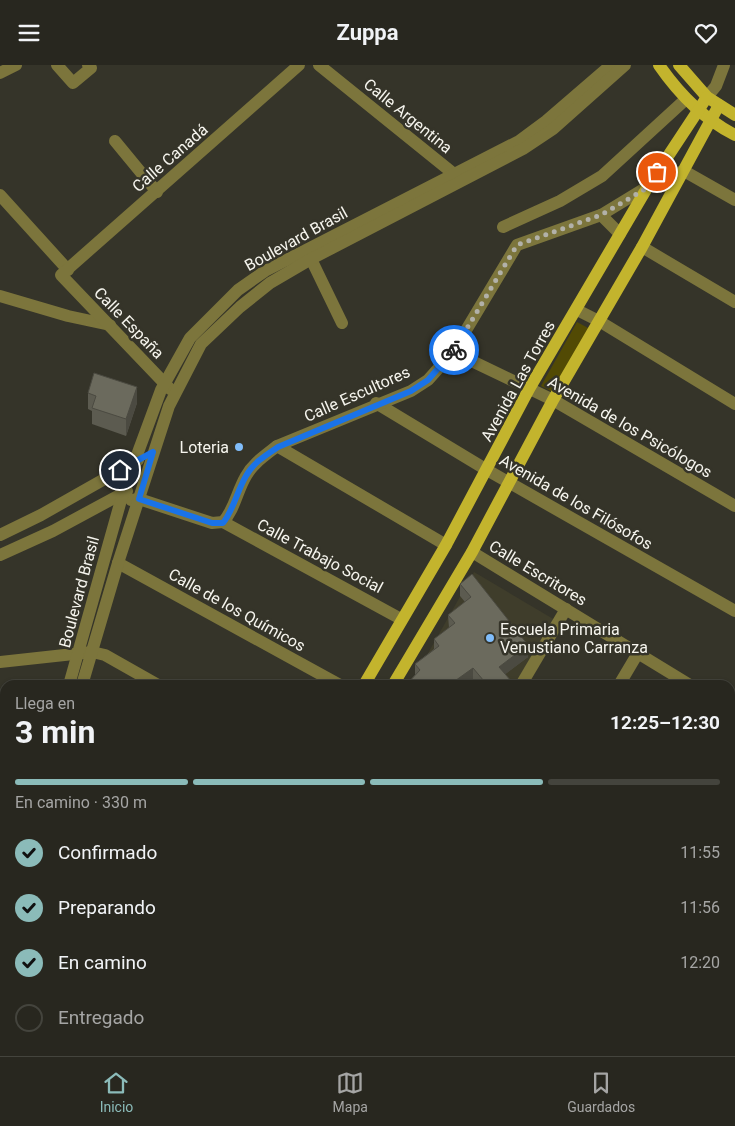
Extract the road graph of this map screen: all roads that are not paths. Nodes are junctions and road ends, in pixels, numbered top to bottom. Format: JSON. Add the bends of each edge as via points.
{"nodes":[{"id":1,"x":16,"y":65,"type":"edge"},
{"id":2,"x":57,"y":65,"type":"edge"},
{"id":3,"x":88,"y":65,"type":"edge"},
{"id":4,"x":299,"y":65,"type":"edge"},
{"id":5,"x":319,"y":65,"type":"edge"},
{"id":6,"x":611,"y":65,"type":"edge"},
{"id":7,"x":625,"y":65,"type":"edge"},
{"id":8,"x":659,"y":65,"type":"edge"},
{"id":9,"x":679,"y":65,"type":"edge"},
{"id":10,"x":724,"y":65,"type":"edge"},
{"id":11,"x":0,"y":73,"type":"edge"},
{"id":12,"x":716,"y":86,"type":"junction"},
{"id":13,"x":707,"y":97,"type":"junction"},
{"id":14,"x":686,"y":99,"type":"junction"},
{"id":15,"x":719,"y":105,"type":"junction"},
{"id":16,"x":698,"y":110,"type":"junction"},
{"id":17,"x":735,"y":115,"type":"edge"},
{"id":18,"x":712,"y":121,"type":"junction"},
{"id":19,"x":735,"y":135,"type":"edge"},
{"id":20,"x":115,"y":141,"type":"dead end"},
{"id":21,"x":684,"y":171,"type":"junction"},
{"id":22,"x":454,"y":174,"type":"junction"},
{"id":23,"x":647,"y":188,"type":"junction"},
{"id":24,"x":157,"y":192,"type":"junction"},
{"id":25,"x":0,"y":195,"type":"edge"},
{"id":26,"x":735,"y":200,"type":"edge"},
{"id":27,"x":601,"y":215,"type":"junction"},
{"id":28,"x":503,"y":227,"type":"dead end"},
{"id":29,"x":620,"y":234,"type":"junction"},
{"id":30,"x":642,"y":247,"type":"junction"},
{"id":31,"x":310,"y":259,"type":"junction"},
{"id":32,"x":64,"y":272,"type":"junction"},
{"id":33,"x":0,"y":295,"type":"edge"},
{"id":34,"x":735,"y":302,"type":"edge"},
{"id":35,"x":577,"y":310,"type":"junction"},
{"id":36,"x":599,"y":321,"type":"junction"},
{"id":37,"x":342,"y":323,"type":"dead end"},
{"id":38,"x":110,"y":325,"type":"junction"},
{"id":39,"x":453,"y":352,"type":"junction"},
{"id":40,"x":164,"y":383,"type":"junction"},
{"id":41,"x":529,"y":389,"type":"junction"},
{"id":42,"x":173,"y":393,"type":"junction"},
{"id":43,"x":554,"y":399,"type":"junction"},
{"id":44,"x":376,"y":403,"type":"junction"},
{"id":45,"x":735,"y":404,"type":"edge"},
{"id":46,"x":278,"y":447,"type":"junction"},
{"id":47,"x":153,"y":452,"type":"junction"},
{"id":48,"x":135,"y":461,"type":"junction"},
{"id":49,"x":487,"y":470,"type":"junction"},
{"id":50,"x":144,"y":481,"type":"junction"},
{"id":51,"x":510,"y":482,"type":"junction"},
{"id":52,"x":122,"y":497,"type":"junction"},
{"id":53,"x":139,"y":499,"type":"junction"},
{"id":54,"x":735,"y":506,"type":"edge"},
{"id":55,"x":223,"y":523,"type":"junction"},
{"id":56,"x":0,"y":535,"type":"edge"},
{"id":57,"x":446,"y":545,"type":"junction"},
{"id":58,"x":472,"y":552,"type":"junction"},
{"id":59,"x":0,"y":555,"type":"edge"},
{"id":60,"x":118,"y":563,"type":"junction"},
{"id":61,"x":566,"y":609,"type":"junction"},
{"id":62,"x":735,"y":611,"type":"edge"},
{"id":63,"x":402,"y":619,"type":"junction"},
{"id":64,"x":86,"y":653,"type":"junction"},
{"id":65,"x":638,"y":653,"type":"junction"},
{"id":66,"x":0,"y":661,"type":"edge"},
{"id":67,"x":72,"y":680,"type":"edge"},
{"id":68,"x":83,"y":680,"type":"edge"},
{"id":69,"x":149,"y":680,"type":"edge"},
{"id":70,"x":331,"y":680,"type":"edge"},
{"id":71,"x":367,"y":680,"type":"edge"},
{"id":72,"x":396,"y":680,"type":"edge"},
{"id":73,"x":524,"y":680,"type":"edge"},
{"id":74,"x":622,"y":680,"type":"edge"},
{"id":75,"x":682,"y":680,"type":"edge"}],
"edges":[{"from":1,"to":11,"type":"street"},
{"from":2,"to":3,"type":"street","via":[[73,83],[91,68]]},
{"from":4,"to":24,"type":"street","name":"Calle Canadá"},
{"from":5,"to":22,"type":"street","name":"Calle Argentina"},
{"from":6,"to":22,"type":"street","name":"Boulevard Brasil","via":[[519,141]]},
{"from":7,"to":31,"type":"street","name":"Boulevard Brasil","via":[[553,129],[523,149]]},
{"from":8,"to":14,"type":"main road"},
{"from":9,"to":13,"type":"main road"},
{"from":10,"to":12,"type":"street"},
{"from":12,"to":13,"type":"street"},
{"from":12,"to":15,"type":"street"},
{"from":13,"to":15,"type":"main road"},
{"from":13,"to":16,"type":"main road","name":"Avenida Las Torres"},
{"from":14,"to":16,"type":"main road"},
{"from":14,"to":28,"type":"street","via":[[602,176],[560,201]]},
{"from":15,"to":17,"type":"main road"},
{"from":15,"to":18,"type":"main road"},
{"from":16,"to":18,"type":"main road"},
{"from":16,"to":23,"type":"main road","name":"Avenida Las Torres"},
{"from":18,"to":19,"type":"main road"},
{"from":18,"to":21,"type":"main road"},
{"from":20,"to":24,"type":"street"},
{"from":21,"to":23,"type":"street","name":"Calle Escultores","via":[[665,176]]},
{"from":21,"to":26,"type":"street"},
{"from":21,"to":30,"type":"main road"},
{"from":22,"to":40,"type":"street","name":"Boulevard Brasil","via":[[265,271],[238,290],[190,339]]},
{"from":23,"to":27,"type":"street","name":"Calle Escultores"},
{"from":23,"to":29,"type":"main road","name":"Avenida Las Torres"},
{"from":24,"to":32,"type":"street","name":"Calle Canadá"},
{"from":25,"to":32,"type":"street","name":"Calle España"},
{"from":27,"to":29,"type":"street"},
{"from":27,"to":39,"type":"street","name":"Calle Escultores","via":[[517,245]]},
{"from":29,"to":35,"type":"main road","name":"Avenida Las Torres"},
{"from":30,"to":34,"type":"street"},
{"from":30,"to":36,"type":"main road"},
{"from":31,"to":37,"type":"street"},
{"from":31,"to":42,"type":"street","name":"Boulevard Brasil","via":[[270,283],[218,327],[201,344]]},
{"from":32,"to":38,"type":"street","name":"Calle España"},
{"from":33,"to":38,"type":"street"},
{"from":35,"to":36,"type":"street"},
{"from":35,"to":41,"type":"main road","name":"Avenida Las Torres"},
{"from":36,"to":43,"type":"main road"},
{"from":36,"to":45,"type":"street"},
{"from":38,"to":40,"type":"street","name":"Calle España"},
{"from":39,"to":41,"type":"street","name":"Avenida de los Psicólogos"},
{"from":39,"to":44,"type":"street","name":"Calle Escultores","via":[[428,380],[411,391]]},
{"from":40,"to":42,"type":"street","name":"Calle España"},
{"from":40,"to":48,"type":"street","name":"Boulevard Brasil"},
{"from":41,"to":43,"type":"street","name":"Avenida de los Psicólogos"},
{"from":41,"to":49,"type":"main road","name":"Avenida Las Torres"},
{"from":42,"to":47,"type":"street","name":"Boulevard Brasil"},
{"from":43,"to":51,"type":"main road"},
{"from":43,"to":54,"type":"street","name":"Avenida de los Psicólogos"},
{"from":44,"to":46,"type":"street","name":"Calle Escultores"},
{"from":44,"to":49,"type":"street","name":"Avenida de los Filósofos"},
{"from":46,"to":55,"type":"street","name":"Calle Escultores","via":[[258,460],[248,472]]},
{"from":46,"to":57,"type":"street"},
{"from":47,"to":48,"type":"street"},
{"from":47,"to":50,"type":"street","name":"Boulevard Brasil"},
{"from":48,"to":52,"type":"street","name":"Boulevard Brasil"},
{"from":48,"to":56,"type":"street"},
{"from":49,"to":51,"type":"street","name":"Avenida de los Filósofos"},
{"from":49,"to":57,"type":"main road","name":"Avenida Las Torres"},
{"from":50,"to":52,"type":"street"},
{"from":50,"to":53,"type":"street","name":"Boulevard Brasil"},
{"from":51,"to":58,"type":"main road"},
{"from":51,"to":62,"type":"street","name":"Avenida de los Filósofos"},
{"from":52,"to":53,"type":"street"},
{"from":52,"to":59,"type":"street"},
{"from":52,"to":64,"type":"street","name":"Boulevard Brasil"},
{"from":53,"to":55,"type":"street","via":[[212,523]]},
{"from":53,"to":60,"type":"street","name":"Boulevard Brasil"},
{"from":55,"to":63,"type":"street","name":"Calle Trabajo Social"},
{"from":57,"to":63,"type":"main road","name":"Avenida Las Torres"},
{"from":58,"to":61,"type":"street","name":"Calle Escritores"},
{"from":58,"to":72,"type":"main road"},
{"from":60,"to":64,"type":"street","name":"Boulevard Brasil"},
{"from":60,"to":70,"type":"street","name":"Calle de los Químicos"},
{"from":61,"to":65,"type":"street","name":"Calle Escritores"},
{"from":61,"to":73,"type":"street"},
{"from":63,"to":71,"type":"main road","name":"Avenida Las Torres"},
{"from":64,"to":66,"type":"street"},
{"from":64,"to":67,"type":"street","name":"Boulevard Brasil"},
{"from":64,"to":68,"type":"street","name":"Boulevard Brasil"},
{"from":64,"to":69,"type":"street","via":[[105,655]]},
{"from":65,"to":74,"type":"street"},
{"from":65,"to":75,"type":"street","name":"Calle Escritores"}]}
